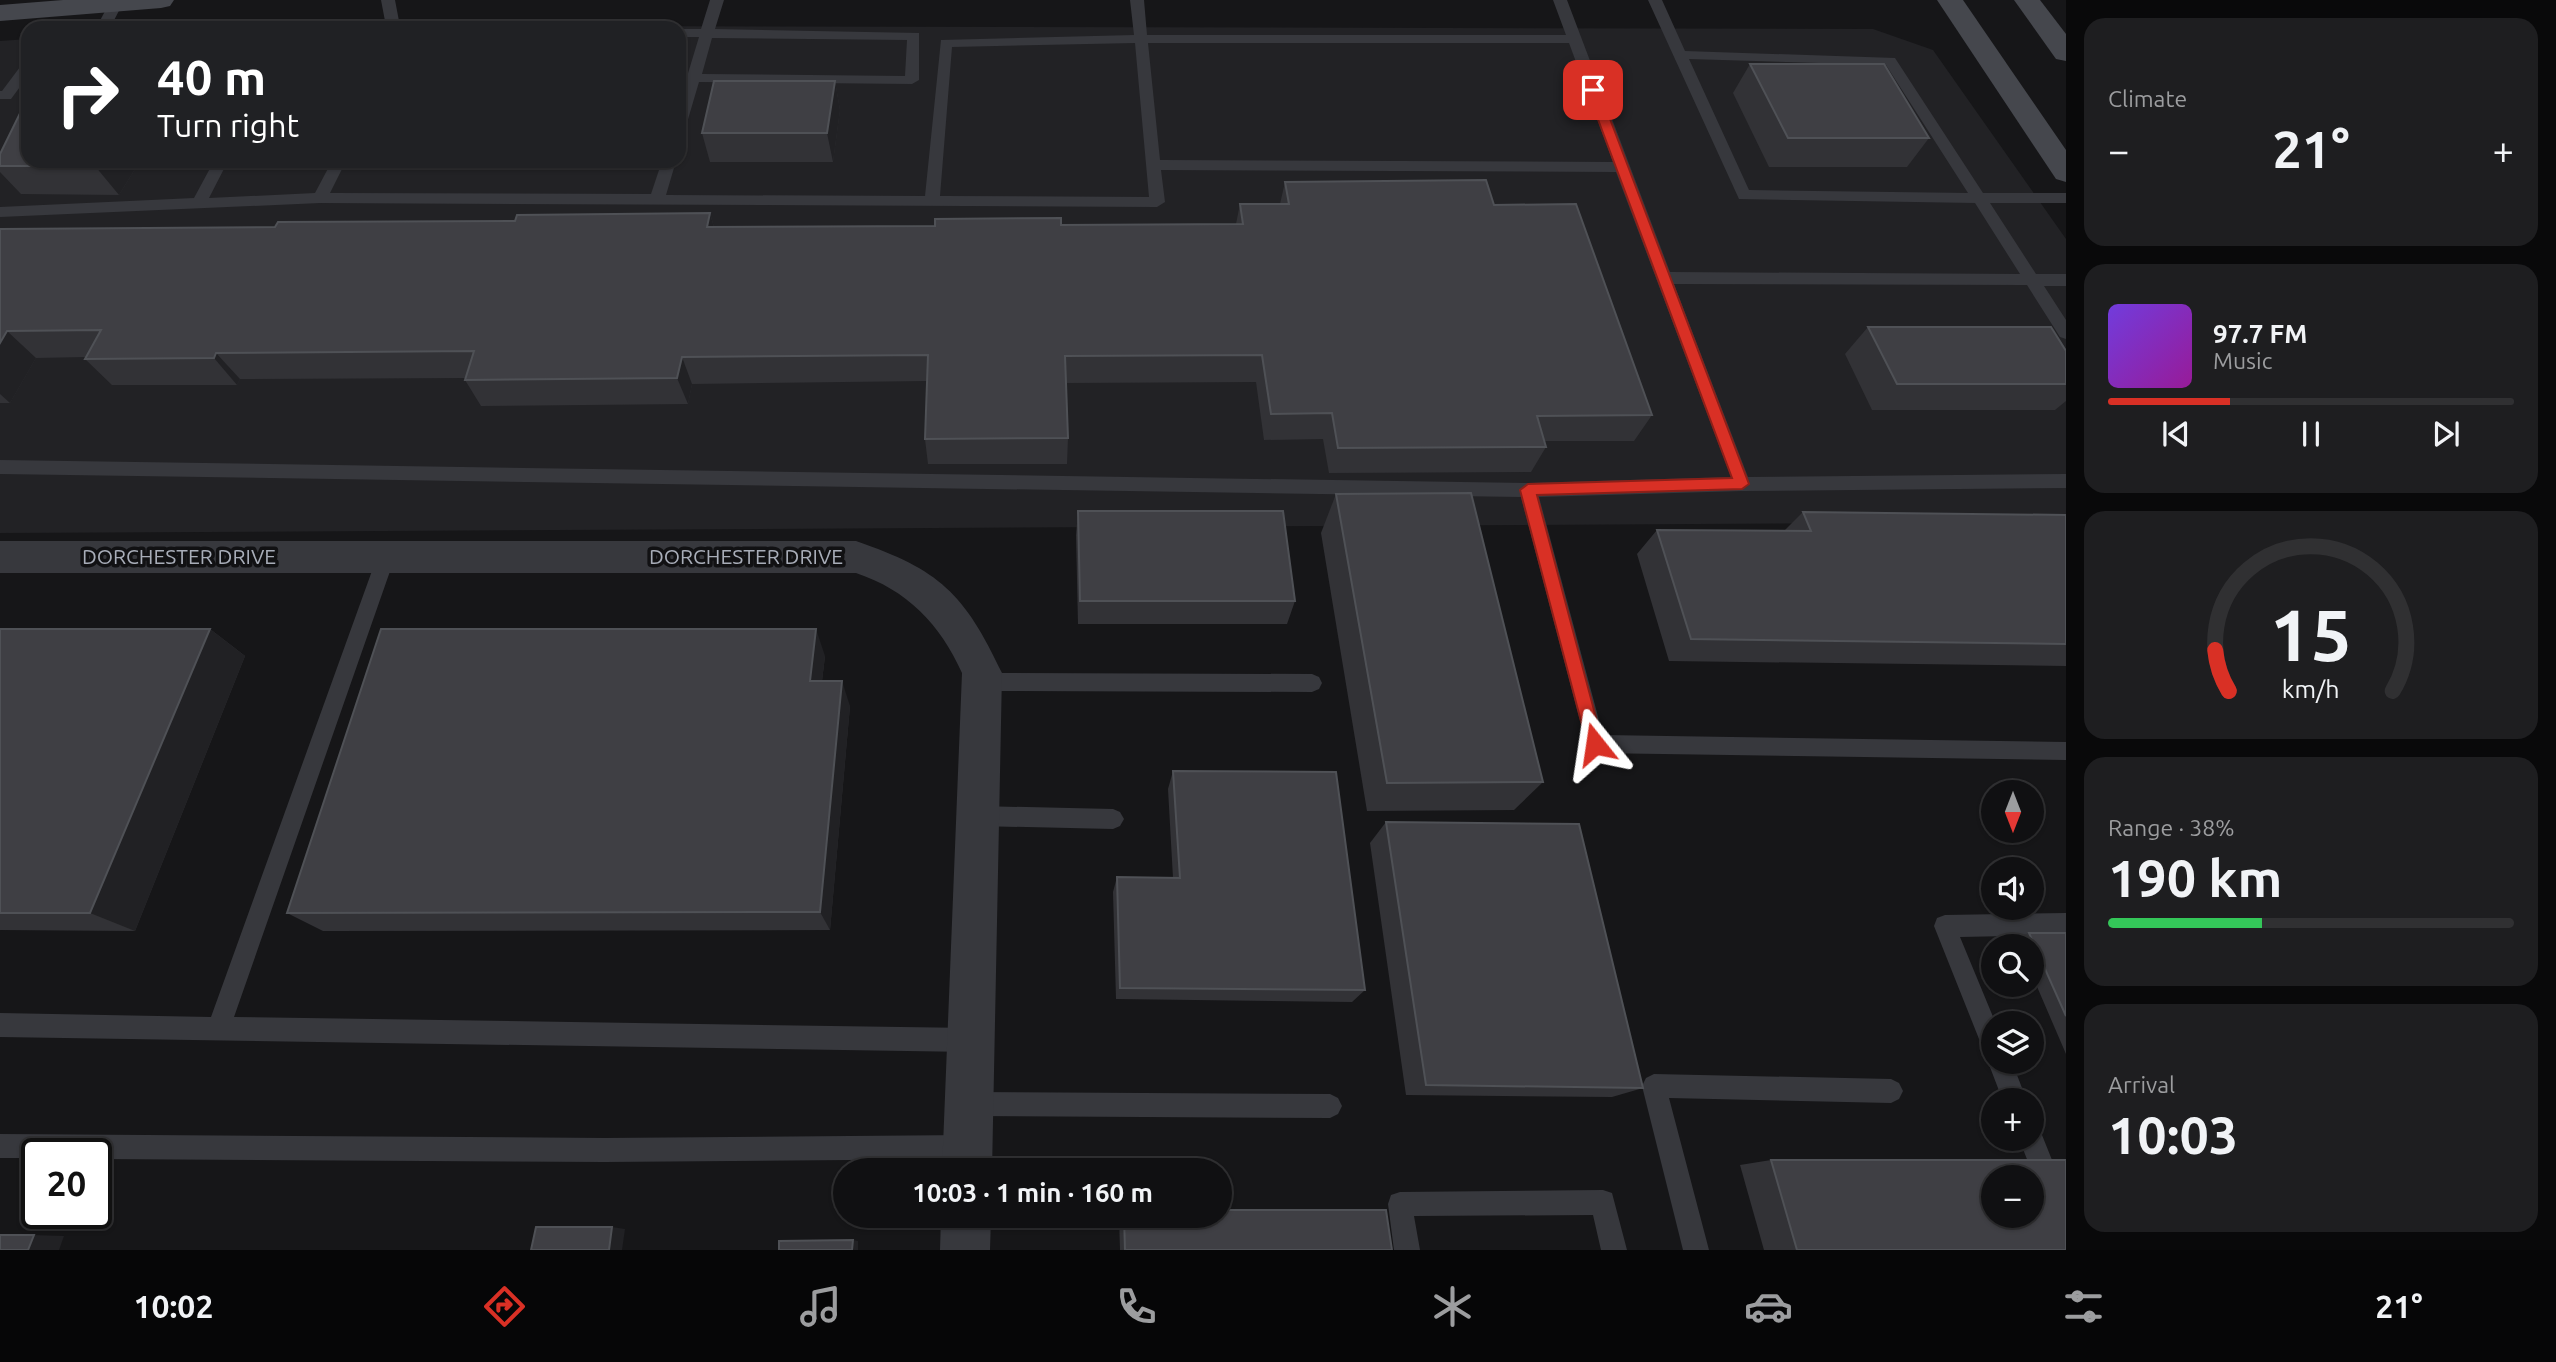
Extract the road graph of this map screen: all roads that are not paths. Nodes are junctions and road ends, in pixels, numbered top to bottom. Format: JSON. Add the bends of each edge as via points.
{"nodes":[{"id":1,"x":161,"y":0,"type":"edge"},
{"id":2,"x":388,"y":0,"type":"edge"},
{"id":3,"x":717,"y":0,"type":"edge"},
{"id":4,"x":1137,"y":0,"type":"edge"},
{"id":5,"x":1560,"y":0,"type":"edge"},
{"id":6,"x":1655,"y":0,"type":"edge"},
{"id":7,"x":1950,"y":0,"type":"edge"},
{"id":8,"x":2027,"y":0,"type":"edge"},
{"id":9,"x":116,"y":3,"type":"junction"},
{"id":10,"x":0,"y":13,"type":"edge"},
{"id":11,"x":107,"y":21,"type":"edge"},
{"id":12,"x":392,"y":21,"type":"edge"},
{"id":13,"x":686,"y":33,"type":"edge"},
{"id":14,"x":707,"y":33,"type":"junction"},
{"id":15,"x":1140,"y":39,"type":"junction"},
{"id":16,"x":1574,"y":39,"type":"junction"},
{"id":17,"x":2066,"y":53,"type":"edge"},
{"id":18,"x":1680,"y":55,"type":"junction"},
{"id":19,"x":21,"y":75,"type":"edge"},
{"id":20,"x":693,"y":78,"type":"junction"},
{"id":21,"x":2,"y":100,"type":"edge"},
{"id":22,"x":686,"y":102,"type":"edge"},
{"id":23,"x":1153,"y":165,"type":"junction"},
{"id":24,"x":1622,"y":167,"type":"junction"},
{"id":25,"x":217,"y":168,"type":"edge"},
{"id":26,"x":335,"y":168,"type":"edge"},
{"id":27,"x":666,"y":168,"type":"edge"},
{"id":28,"x":2066,"y":172,"type":"edge"},
{"id":29,"x":320,"y":198,"type":"junction"},
{"id":30,"x":1979,"y":198,"type":"junction"},
{"id":31,"x":2066,"y":198,"type":"edge"},
{"id":32,"x":657,"y":200,"type":"junction"},
{"id":33,"x":932,"y":201,"type":"junction"},
{"id":34,"x":199,"y":203,"type":"junction"},
{"id":35,"x":0,"y":212,"type":"edge"},
{"id":36,"x":1664,"y":278,"type":"junction"},
{"id":37,"x":2033,"y":280,"type":"junction"},
{"id":38,"x":2066,"y":280,"type":"edge"},
{"id":39,"x":2066,"y":333,"type":"edge"},
{"id":40,"x":0,"y":467,"type":"edge"},
{"id":41,"x":2066,"y":481,"type":"edge"},
{"id":42,"x":1742,"y":484,"type":"junction"},
{"id":43,"x":1528,"y":490,"type":"junction"},
{"id":44,"x":0,"y":558,"type":"edge"},
{"id":45,"x":386,"y":558,"type":"junction"},
{"id":46,"x":982,"y":682,"type":"junction"},
{"id":47,"x":1311,"y":683,"type":"dead end"},
{"id":48,"x":2066,"y":751,"type":"edge"},
{"id":49,"x":978,"y":816,"type":"junction"},
{"id":50,"x":1113,"y":819,"type":"dead end"},
{"id":51,"x":2066,"y":923,"type":"edge"},
{"id":52,"x":1981,"y":1016,"type":"edge"},
{"id":53,"x":0,"y":1025,"type":"edge"},
{"id":54,"x":219,"y":1028,"type":"junction"},
{"id":55,"x":971,"y":1040,"type":"junction"},
{"id":56,"x":1891,"y":1091,"type":"dead end"},
{"id":57,"x":969,"y":1104,"type":"junction"},
{"id":58,"x":1329,"y":1106,"type":"dead end"},
{"id":59,"x":0,"y":1146,"type":"edge"},
{"id":60,"x":2036,"y":1151,"type":"edge"},
{"id":61,"x":928,"y":1158,"type":"edge"},
{"id":62,"x":968,"y":1158,"type":"edge"},
{"id":63,"x":2066,"y":1226,"type":"edge"},
{"id":64,"x":966,"y":1228,"type":"edge"},
{"id":65,"x":965,"y":1250,"type":"edge"},
{"id":66,"x":1407,"y":1250,"type":"edge"},
{"id":67,"x":1614,"y":1250,"type":"edge"},
{"id":68,"x":1696,"y":1250,"type":"edge"}],
"edges":[{"from":1,"to":9,"type":"main road"},
{"from":2,"to":12,"type":"lane"},
{"from":3,"to":14,"type":"lane"},
{"from":4,"to":15,"type":"lane"},
{"from":5,"to":16,"type":"lane"},
{"from":6,"to":18,"type":"lane"},
{"from":7,"to":28,"type":"main road"},
{"from":8,"to":17,"type":"main road"},
{"from":9,"to":10,"type":"main road"},
{"from":9,"to":11,"type":"lane"},
{"from":13,"to":14,"type":"lane"},
{"from":14,"to":20,"type":"lane"},
{"from":14,"to":20,"type":"lane","via":[[914,36],[912,80]]},
{"from":15,"to":16,"type":"lane"},
{"from":15,"to":23,"type":"lane"},
{"from":15,"to":33,"type":"lane","via":[[946,43]]},
{"from":16,"to":24,"type":"lane"},
{"from":18,"to":30,"type":"lane","via":[[1890,61]]},
{"from":18,"to":30,"type":"lane","via":[[1744,195]]},
{"from":19,"to":21,"type":"lane"},
{"from":20,"to":22,"type":"lane"},
{"from":23,"to":24,"type":"lane"},
{"from":23,"to":33,"type":"lane","via":[[1157,202]]},
{"from":24,"to":36,"type":"lane"},
{"from":25,"to":34,"type":"lane"},
{"from":26,"to":29,"type":"lane"},
{"from":27,"to":32,"type":"lane"},
{"from":29,"to":32,"type":"lane"},
{"from":29,"to":34,"type":"lane"},
{"from":30,"to":31,"type":"lane"},
{"from":30,"to":37,"type":"lane"},
{"from":32,"to":33,"type":"lane"},
{"from":34,"to":35,"type":"lane"},
{"from":36,"to":37,"type":"lane"},
{"from":36,"to":42,"type":"lane"},
{"from":37,"to":38,"type":"lane"},
{"from":37,"to":39,"type":"lane"},
{"from":40,"to":43,"type":"lane"},
{"from":41,"to":42,"type":"lane"},
{"from":42,"to":43,"type":"lane"},
{"from":43,"to":48,"type":"lane","via":[[1595,744]]},
{"from":44,"to":45,"type":"street","name":"DORCHESTER DRIVE"},
{"from":45,"to":46,"type":"street","name":"DORCHESTER DRIVE","via":[[856,558],[922,586],[967,640]]},
{"from":45,"to":54,"type":"lane"},
{"from":46,"to":47,"type":"lane"},
{"from":46,"to":49,"type":"street","name":"DORCHESTER DRIVE"},
{"from":49,"to":50,"type":"lane"},
{"from":49,"to":55,"type":"street","name":"DORCHESTER DRIVE"},
{"from":51,"to":52,"type":"lane","via":[[1945,926]]},
{"from":53,"to":54,"type":"lane"},
{"from":54,"to":55,"type":"lane"},
{"from":55,"to":57,"type":"street","name":"DORCHESTER DRIVE"},
{"from":56,"to":68,"type":"lane","via":[[1654,1086]]},
{"from":57,"to":58,"type":"lane"},
{"from":57,"to":62,"type":"street","name":"DORCHESTER DRIVE"},
{"from":59,"to":61,"type":"lane","via":[[606,1150]]},
{"from":60,"to":63,"type":"lane"},
{"from":64,"to":65,"type":"street"},
{"from":66,"to":67,"type":"lane","via":[[1400,1204],[1603,1202]]}]}
